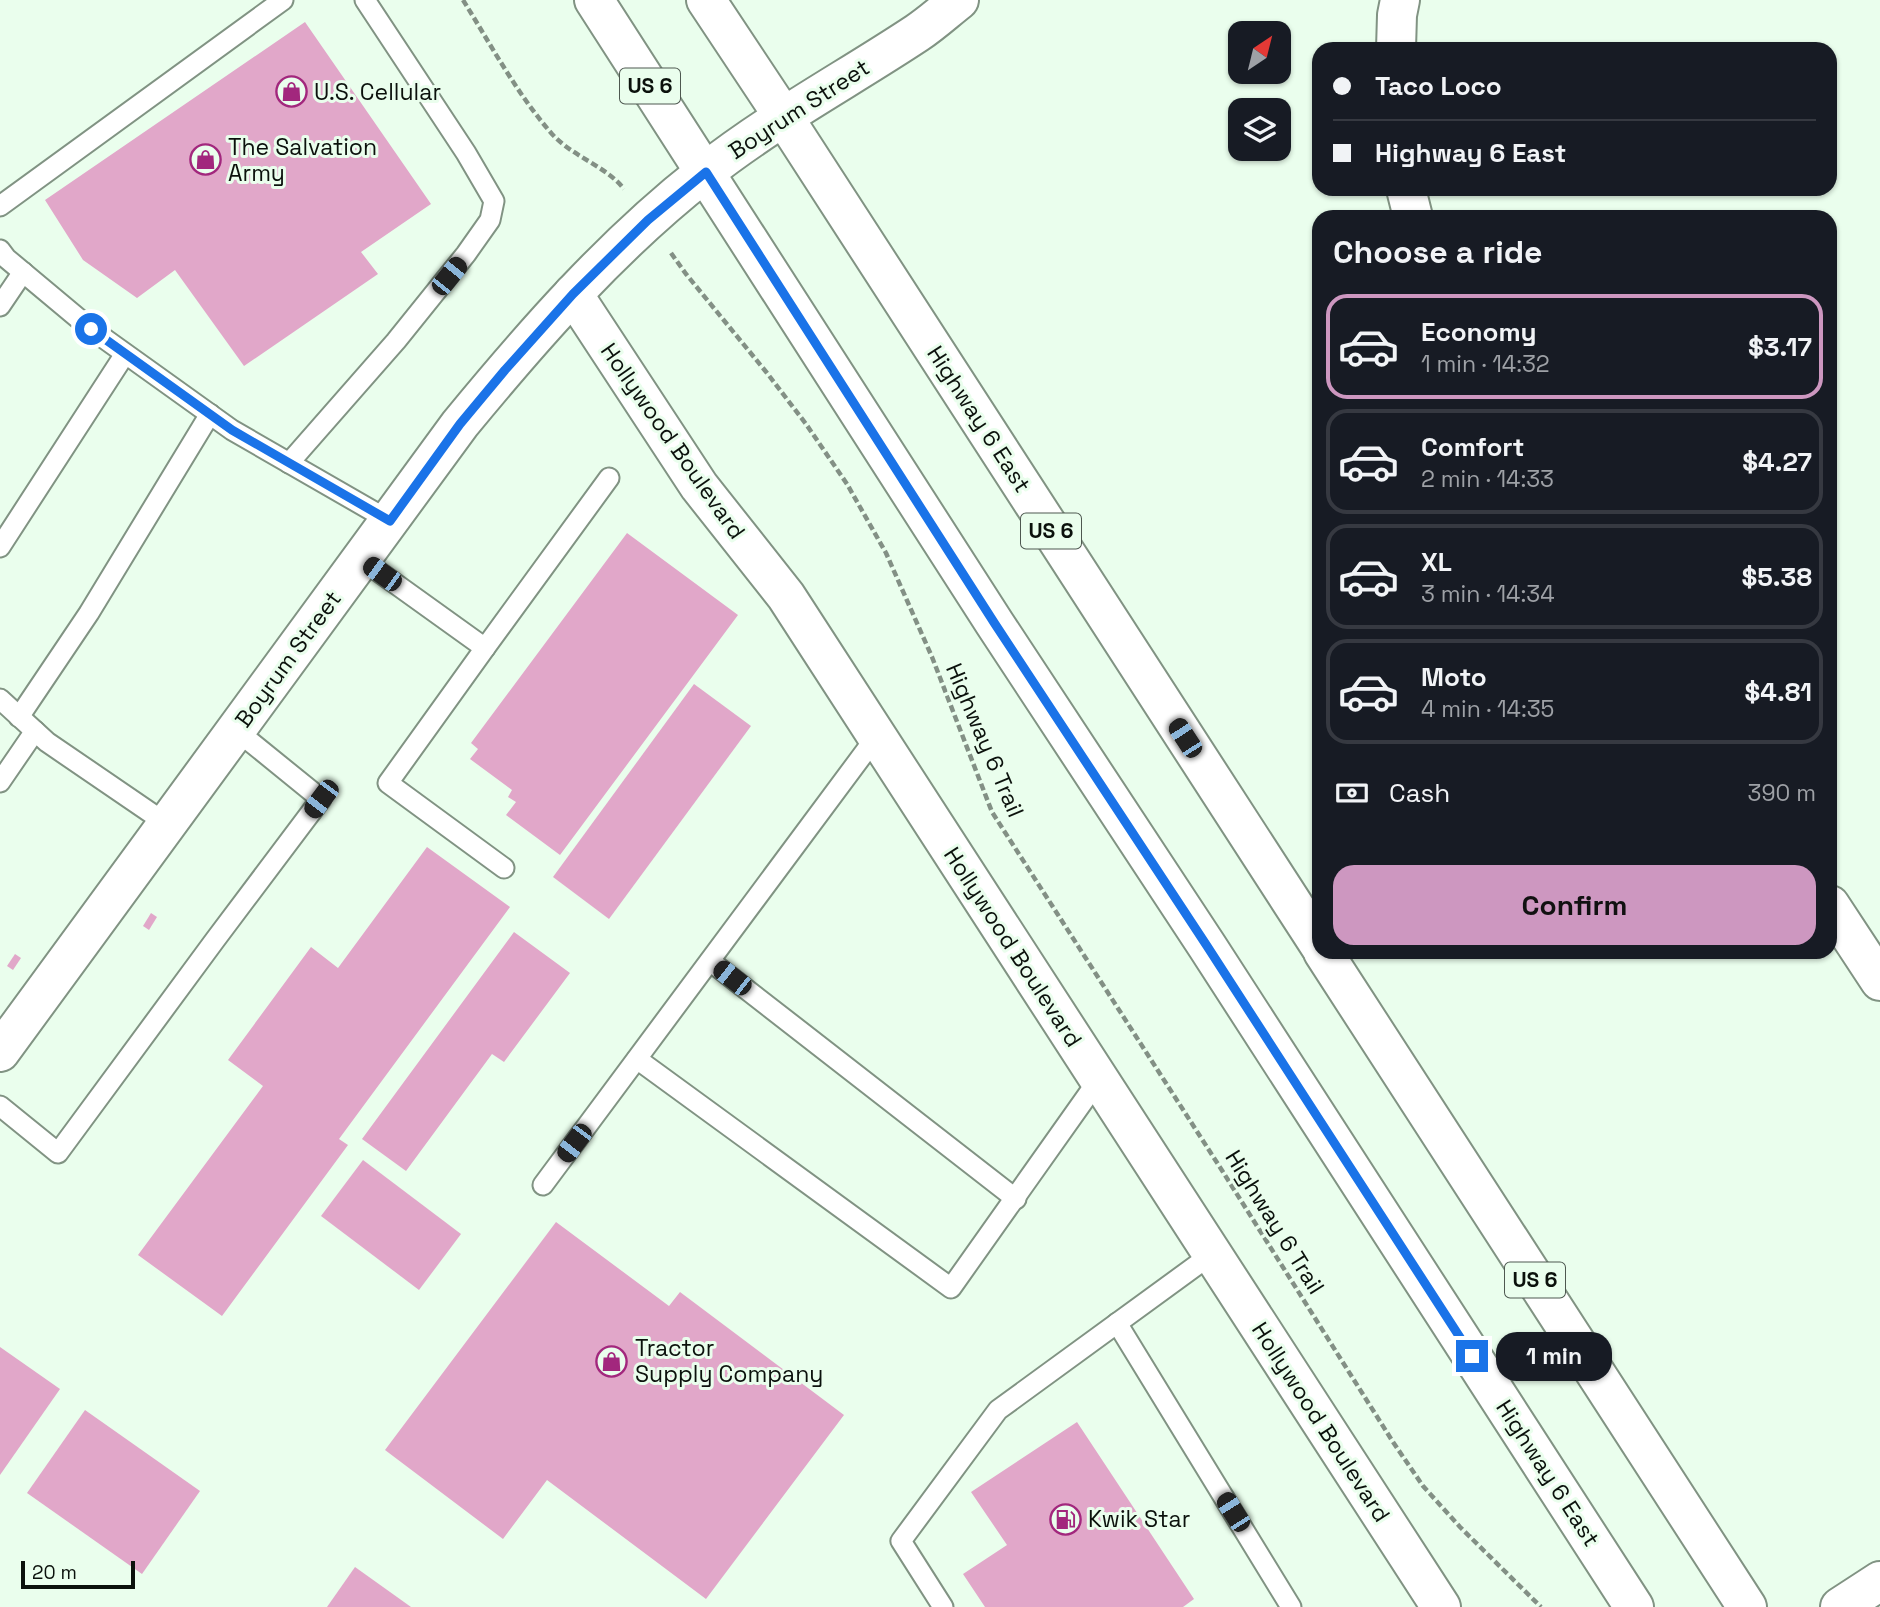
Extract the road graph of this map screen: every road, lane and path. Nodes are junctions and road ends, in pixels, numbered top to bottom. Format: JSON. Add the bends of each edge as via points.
{"nodes":[{"id":1,"x":283,"y":0,"type":"edge"},
{"id":2,"x":365,"y":0,"type":"edge"},
{"id":3,"x":463,"y":0,"type":"edge"},
{"id":4,"x":594,"y":0,"type":"edge"},
{"id":5,"x":706,"y":0,"type":"edge"},
{"id":6,"x":959,"y":0,"type":"edge"},
{"id":7,"x":1400,"y":0,"type":"edge"},
{"id":8,"x":1396,"y":42,"type":"edge"},
{"id":9,"x":783,"y":116,"type":"junction"},
{"id":10,"x":706,"y":172,"type":"junction"},
{"id":11,"x":0,"y":206,"type":"edge"},
{"id":12,"x":648,"y":220,"type":"junction"},
{"id":13,"x":0,"y":250,"type":"edge"},
{"id":14,"x":23,"y":272,"type":"junction"},
{"id":15,"x":573,"y":294,"type":"junction"},
{"id":16,"x":0,"y":306,"type":"edge"},
{"id":17,"x":125,"y":354,"type":"junction"},
{"id":18,"x":209,"y":414,"type":"junction"},
{"id":19,"x":289,"y":463,"type":"junction"},
{"id":20,"x":609,"y":478,"type":"dead end"},
{"id":21,"x":390,"y":521,"type":"junction"},
{"id":22,"x":0,"y":547,"type":"edge"},
{"id":23,"x":361,"y":559,"type":"junction"},
{"id":24,"x":485,"y":648,"type":"junction"},
{"id":25,"x":0,"y":699,"type":"edge"},
{"id":26,"x":19,"y":717,"type":"junction"},
{"id":27,"x":236,"y":730,"type":"junction"},
{"id":28,"x":35,"y":731,"type":"junction"},
{"id":29,"x":876,"y":737,"type":"junction"},
{"id":30,"x":0,"y":782,"type":"edge"},
{"id":31,"x":167,"y":824,"type":"junction"},
{"id":32,"x":504,"y":868,"type":"dead end"},
{"id":33,"x":1837,"y":916,"type":"edge"},
{"id":34,"x":1312,"y":934,"type":"edge"},
{"id":35,"x":1328,"y":959,"type":"edge"},
{"id":36,"x":710,"y":961,"type":"junction"},
{"id":37,"x":1880,"y":981,"type":"edge"},
{"id":38,"x":0,"y":1052,"type":"edge"},
{"id":39,"x":636,"y":1059,"type":"junction"},
{"id":40,"x":1099,"y":1079,"type":"junction"},
{"id":41,"x":0,"y":1106,"type":"edge"},
{"id":42,"x":543,"y":1185,"type":"dead end"},
{"id":43,"x":1016,"y":1199,"type":"junction"},
{"id":44,"x":1212,"y":1254,"type":"junction"},
{"id":45,"x":1117,"y":1323,"type":"junction"},
{"id":46,"x":1880,"y":1581,"type":"edge"},
{"id":47,"x":943,"y":1607,"type":"edge"},
{"id":48,"x":1291,"y":1607,"type":"edge"},
{"id":49,"x":1441,"y":1607,"type":"edge"},
{"id":50,"x":1541,"y":1607,"type":"edge"},
{"id":51,"x":1634,"y":1607,"type":"edge"},
{"id":52,"x":1746,"y":1607,"type":"edge"},
{"id":53,"x":1840,"y":1607,"type":"edge"}],
"edges":[{"from":1,"to":11,"type":"lane"},
{"from":2,"to":19,"type":"lane","via":[[494,201],[490,220],[466,254]]},
{"from":3,"to":12,"type":"path","name":"Highway 6 Trail","via":[[523,97],[554,136],[616,179]]},
{"from":4,"to":10,"type":"main road","name":"Highway 6 East","number":"US 6"},
{"from":5,"to":9,"type":"main road","name":"Highway 6 East","number":"US 6"},
{"from":6,"to":9,"type":"main road","name":"Boyrum Street","via":[[919,32]]},
{"from":7,"to":8,"type":"main road"},
{"from":9,"to":10,"type":"main road","name":"Boyrum Street"},
{"from":9,"to":34,"type":"main road","name":"Highway 6 East","number":"US 6"},
{"from":10,"to":12,"type":"main road","name":"Boyrum Street"},
{"from":10,"to":51,"type":"main road","name":"Highway 6 East","number":"US 6"},
{"from":12,"to":15,"type":"main road","name":"Boyrum Street"},
{"from":12,"to":50,"type":"path","name":"Highway 6 Trail","via":[[847,484],[886,553],[932,657],[992,812],[1393,1442],[1423,1486]]},
{"from":13,"to":14,"type":"lane"},
{"from":14,"to":16,"type":"lane"},
{"from":14,"to":17,"type":"lane"},
{"from":15,"to":21,"type":"main road","name":"Boyrum Street","via":[[460,424]]},
{"from":15,"to":29,"type":"main road","name":"Hollywood Boulevard","via":[[699,486],[786,596]]},
{"from":17,"to":18,"type":"lane"},
{"from":17,"to":22,"type":"lane"},
{"from":18,"to":19,"type":"lane"},
{"from":18,"to":26,"type":"lane","via":[[89,613]]},
{"from":19,"to":21,"type":"lane"},
{"from":20,"to":24,"type":"lane"},
{"from":21,"to":23,"type":"main road","name":"Boyrum Street"},
{"from":23,"to":24,"type":"lane"},
{"from":23,"to":27,"type":"main road","name":"Boyrum Street"},
{"from":24,"to":32,"type":"lane","via":[[388,783]]},
{"from":25,"to":26,"type":"lane"},
{"from":26,"to":28,"type":"lane"},
{"from":27,"to":31,"type":"main road","name":"Boyrum Street"},
{"from":27,"to":41,"type":"lane","via":[[321,799],[58,1153]]},
{"from":28,"to":30,"type":"lane"},
{"from":28,"to":31,"type":"lane"},
{"from":29,"to":36,"type":"lane"},
{"from":29,"to":40,"type":"main road","name":"Hollywood Boulevard"},
{"from":31,"to":38,"type":"main road","name":"Boyrum Street"},
{"from":33,"to":37,"type":"main road"},
{"from":35,"to":52,"type":"main road","number":"US 6"},
{"from":36,"to":39,"type":"lane"},
{"from":36,"to":43,"type":"lane"},
{"from":39,"to":42,"type":"lane"},
{"from":39,"to":43,"type":"lane","via":[[951,1288]]},
{"from":40,"to":43,"type":"lane"},
{"from":40,"to":44,"type":"main road","name":"Hollywood Boulevard"},
{"from":44,"to":45,"type":"lane"},
{"from":44,"to":49,"type":"main road","name":"Hollywood Boulevard"},
{"from":45,"to":47,"type":"lane","via":[[998,1410],[901,1541]]},
{"from":45,"to":48,"type":"lane"},
{"from":46,"to":53,"type":"main road"}]}
